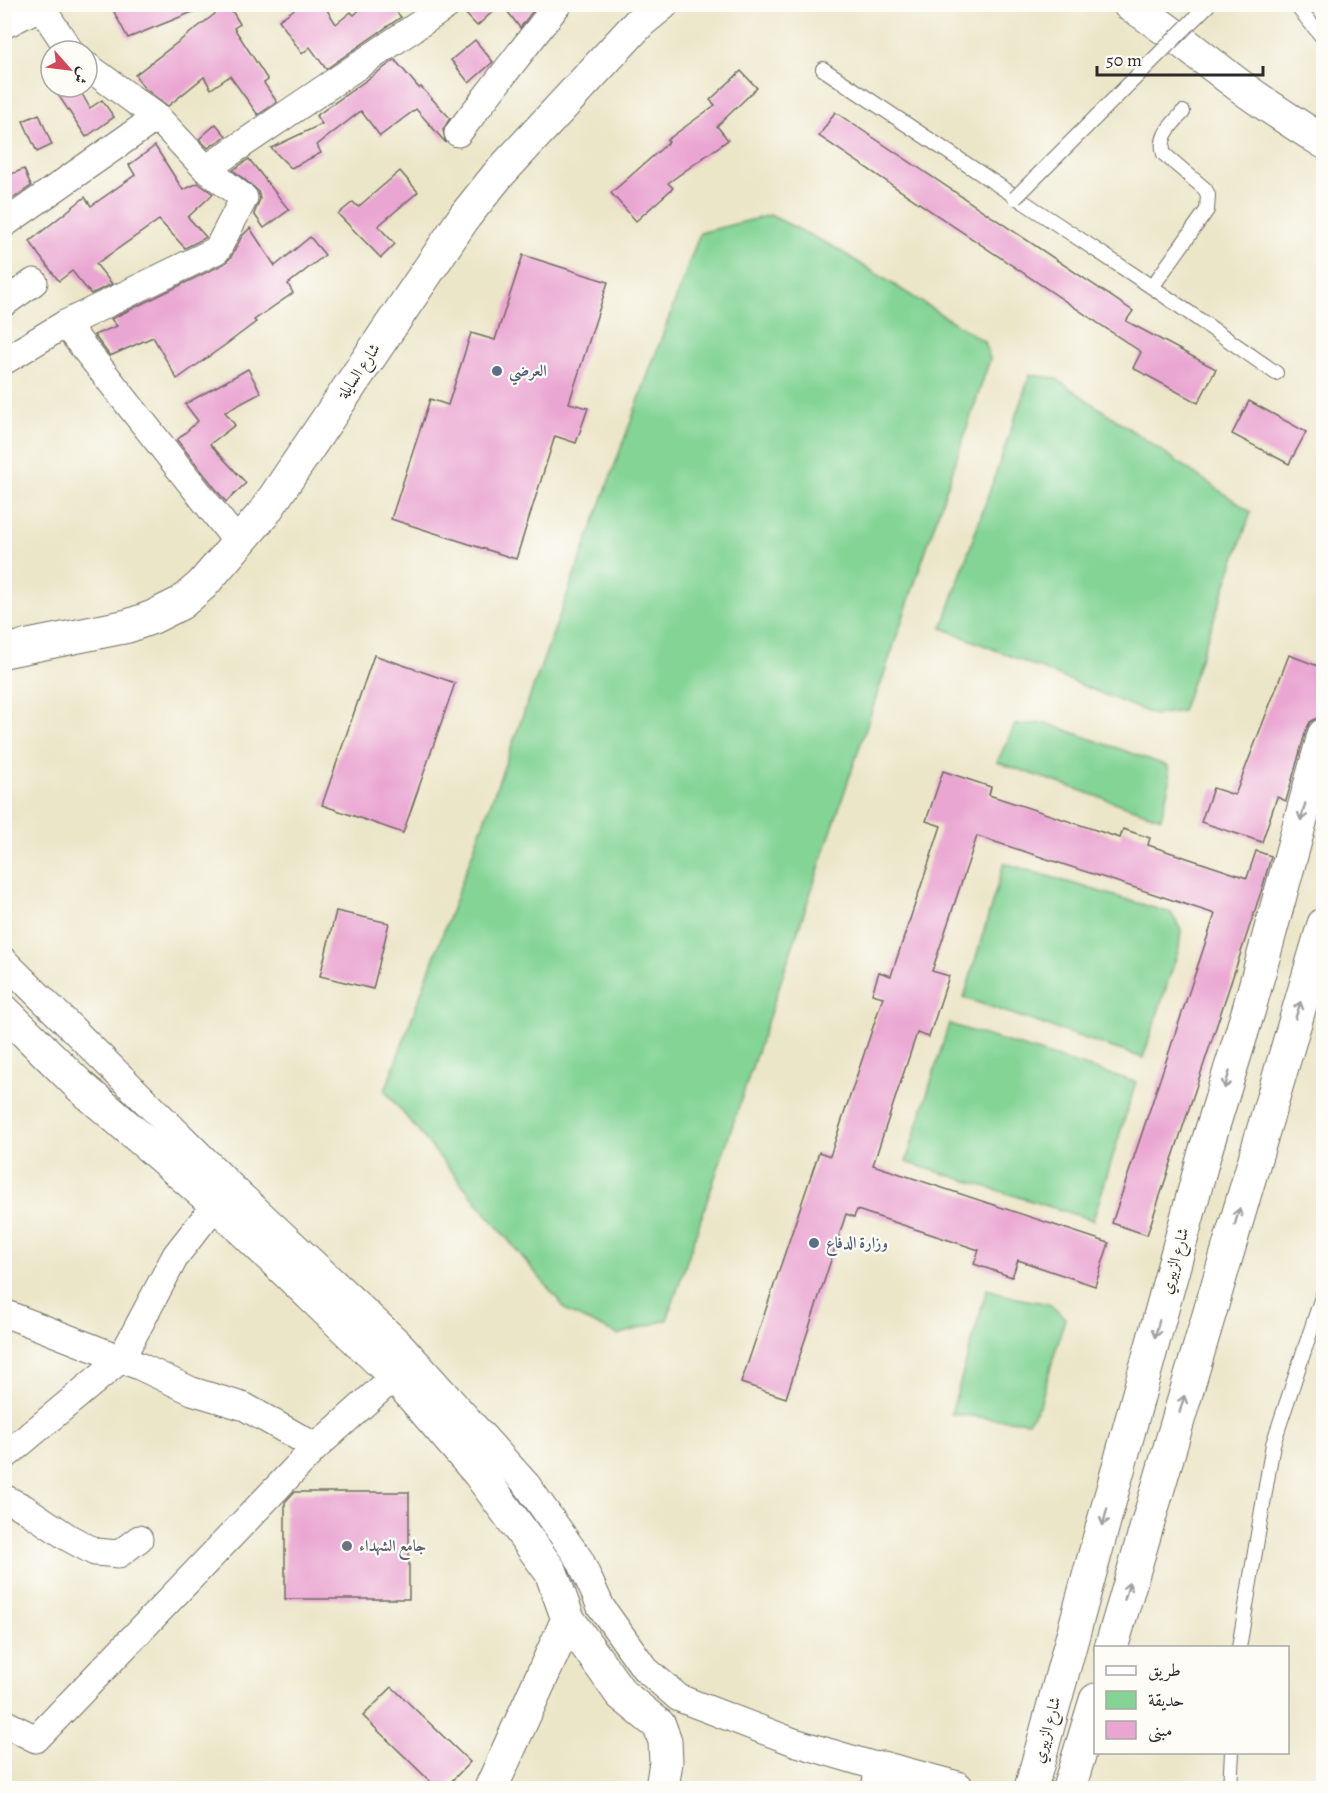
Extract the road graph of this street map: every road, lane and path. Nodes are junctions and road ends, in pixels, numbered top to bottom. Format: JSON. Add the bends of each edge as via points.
{"nodes":[{"id":1,"x":449,"y":4,"type":"edge"},
{"id":2,"x":558,"y":4,"type":"edge"},
{"id":3,"x":662,"y":4,"type":"edge"},
{"id":4,"x":1129,"y":4,"type":"edge"},
{"id":5,"x":1209,"y":4,"type":"edge"},
{"id":6,"x":1295,"y":4,"type":"edge"},
{"id":7,"x":41,"y":5,"type":"edge"},
{"id":8,"x":4,"y":25,"type":"edge"},
{"id":9,"x":62,"y":39,"type":"edge"},
{"id":10,"x":1323,"y":39,"type":"edge"},
{"id":11,"x":823,"y":69,"type":"dead end"},
{"id":12,"x":99,"y":75,"type":"edge"},
{"id":13,"x":1184,"y":112,"type":"dead end"},
{"id":14,"x":157,"y":117,"type":"junction"},
{"id":15,"x":458,"y":133,"type":"dead end"},
{"id":16,"x":1323,"y":142,"type":"edge"},
{"id":17,"x":206,"y":169,"type":"junction"},
{"id":18,"x":1015,"y":198,"type":"junction"},
{"id":19,"x":4,"y":224,"type":"edge"},
{"id":20,"x":33,"y":282,"type":"dead end"},
{"id":21,"x":1152,"y":287,"type":"junction"},
{"id":22,"x":4,"y":303,"type":"edge"},
{"id":23,"x":65,"y":324,"type":"junction"},
{"id":24,"x":4,"y":361,"type":"edge"},
{"id":25,"x":1276,"y":373,"type":"dead end"},
{"id":26,"x":239,"y":544,"type":"junction"},
{"id":27,"x":4,"y":651,"type":"edge"},
{"id":28,"x":1323,"y":735,"type":"edge"},
{"id":29,"x":1323,"y":924,"type":"edge"},
{"id":30,"x":4,"y":961,"type":"edge"},
{"id":31,"x":1249,"y":1009,"type":"junction"},
{"id":32,"x":4,"y":1011,"type":"edge"},
{"id":33,"x":1287,"y":1045,"type":"junction"},
{"id":34,"x":216,"y":1204,"type":"junction"},
{"id":35,"x":1323,"y":1291,"type":"edge"},
{"id":36,"x":4,"y":1313,"type":"edge"},
{"id":37,"x":121,"y":1359,"type":"junction"},
{"id":38,"x":395,"y":1376,"type":"junction"},
{"id":39,"x":316,"y":1447,"type":"junction"},
{"id":40,"x":4,"y":1457,"type":"edge"},
{"id":41,"x":4,"y":1498,"type":"edge"},
{"id":42,"x":139,"y":1539,"type":"dead end"},
{"id":43,"x":568,"y":1619,"type":"junction"},
{"id":44,"x":1111,"y":1646,"type":"edge"},
{"id":45,"x":1239,"y":1646,"type":"edge"},
{"id":46,"x":1094,"y":1704,"type":"edge"},
{"id":47,"x":4,"y":1723,"type":"edge"},
{"id":48,"x":1232,"y":1754,"type":"edge"},
{"id":49,"x":880,"y":1778,"type":"edge"},
{"id":50,"x":491,"y":1788,"type":"edge"},
{"id":51,"x":662,"y":1788,"type":"edge"},
{"id":52,"x":957,"y":1788,"type":"edge"},
{"id":53,"x":1031,"y":1788,"type":"edge"},
{"id":54,"x":1070,"y":1788,"type":"edge"},
{"id":55,"x":1230,"y":1788,"type":"edge"}],
"edges":[{"from":1,"to":17,"type":"street"},
{"from":2,"to":15,"type":"street"},
{"from":3,"to":26,"type":"main road","name":"شارع السايلة","via":[[640,22],[496,176]]},
{"from":4,"to":16,"type":"main road"},
{"from":5,"to":18,"type":"lane","bridge":true},
{"from":6,"to":10,"type":"lane"},
{"from":7,"to":8,"type":"street"},
{"from":7,"to":9,"type":"street"},
{"from":11,"to":18,"type":"lane"},
{"from":12,"to":14,"type":"street"},
{"from":13,"to":21,"type":"lane","via":[[1164,136],[1162,148],[1205,189],[1209,203]]},
{"from":14,"to":17,"type":"street"},
{"from":14,"to":19,"type":"street"},
{"from":17,"to":23,"type":"street","via":[[244,198],[217,250]]},
{"from":18,"to":21,"type":"lane"},
{"from":20,"to":22,"type":"street"},
{"from":21,"to":25,"type":"lane"},
{"from":23,"to":24,"type":"street"},
{"from":23,"to":26,"type":"street"},
{"from":26,"to":27,"type":"main road","name":"شارع السايلة","via":[[181,603],[153,617],[128,626]]},
{"from":28,"to":31,"type":"main road","name":"شارع الزبيري","one_way":true},
{"from":33,"to":29,"type":"main road","one_way":true},
{"from":30,"to":49,"type":"street","via":[[417,1363],[527,1485],[580,1560],[602,1607],[645,1669],[679,1698]]},
{"from":31,"to":33,"type":"main road","via":[[1251,1044],[1257,1053],[1276,1053]]},
{"from":31,"to":53,"type":"main road","name":"شارع الزبيري","one_way":true,"via":[[1205,1152]]},
{"from":32,"to":34,"type":"main road","via":[[80,1086]]},
{"from":44,"to":33,"type":"main road","one_way":true},
{"from":34,"to":37,"type":"street","via":[[176,1255]]},
{"from":34,"to":38,"type":"main road"},
{"from":35,"to":45,"type":"lane","via":[[1273,1444]]},
{"from":36,"to":37,"type":"street"},
{"from":37,"to":39,"type":"street","via":[[192,1391],[246,1407]]},
{"from":37,"to":40,"type":"street"},
{"from":38,"to":39,"type":"street"},
{"from":38,"to":43,"type":"main road","via":[[479,1473],[551,1572]]},
{"from":39,"to":47,"type":"street","via":[[36,1739]]},
{"from":41,"to":42,"type":"street","via":[[95,1552],[119,1554]]},
{"from":43,"to":50,"type":"main road"},
{"from":43,"to":51,"type":"main road","via":[[621,1694],[659,1725],[666,1762]]},
{"from":46,"to":54,"type":"main road"},
{"from":48,"to":55,"type":"lane"},
{"from":49,"to":52,"type":"main road"}]}
